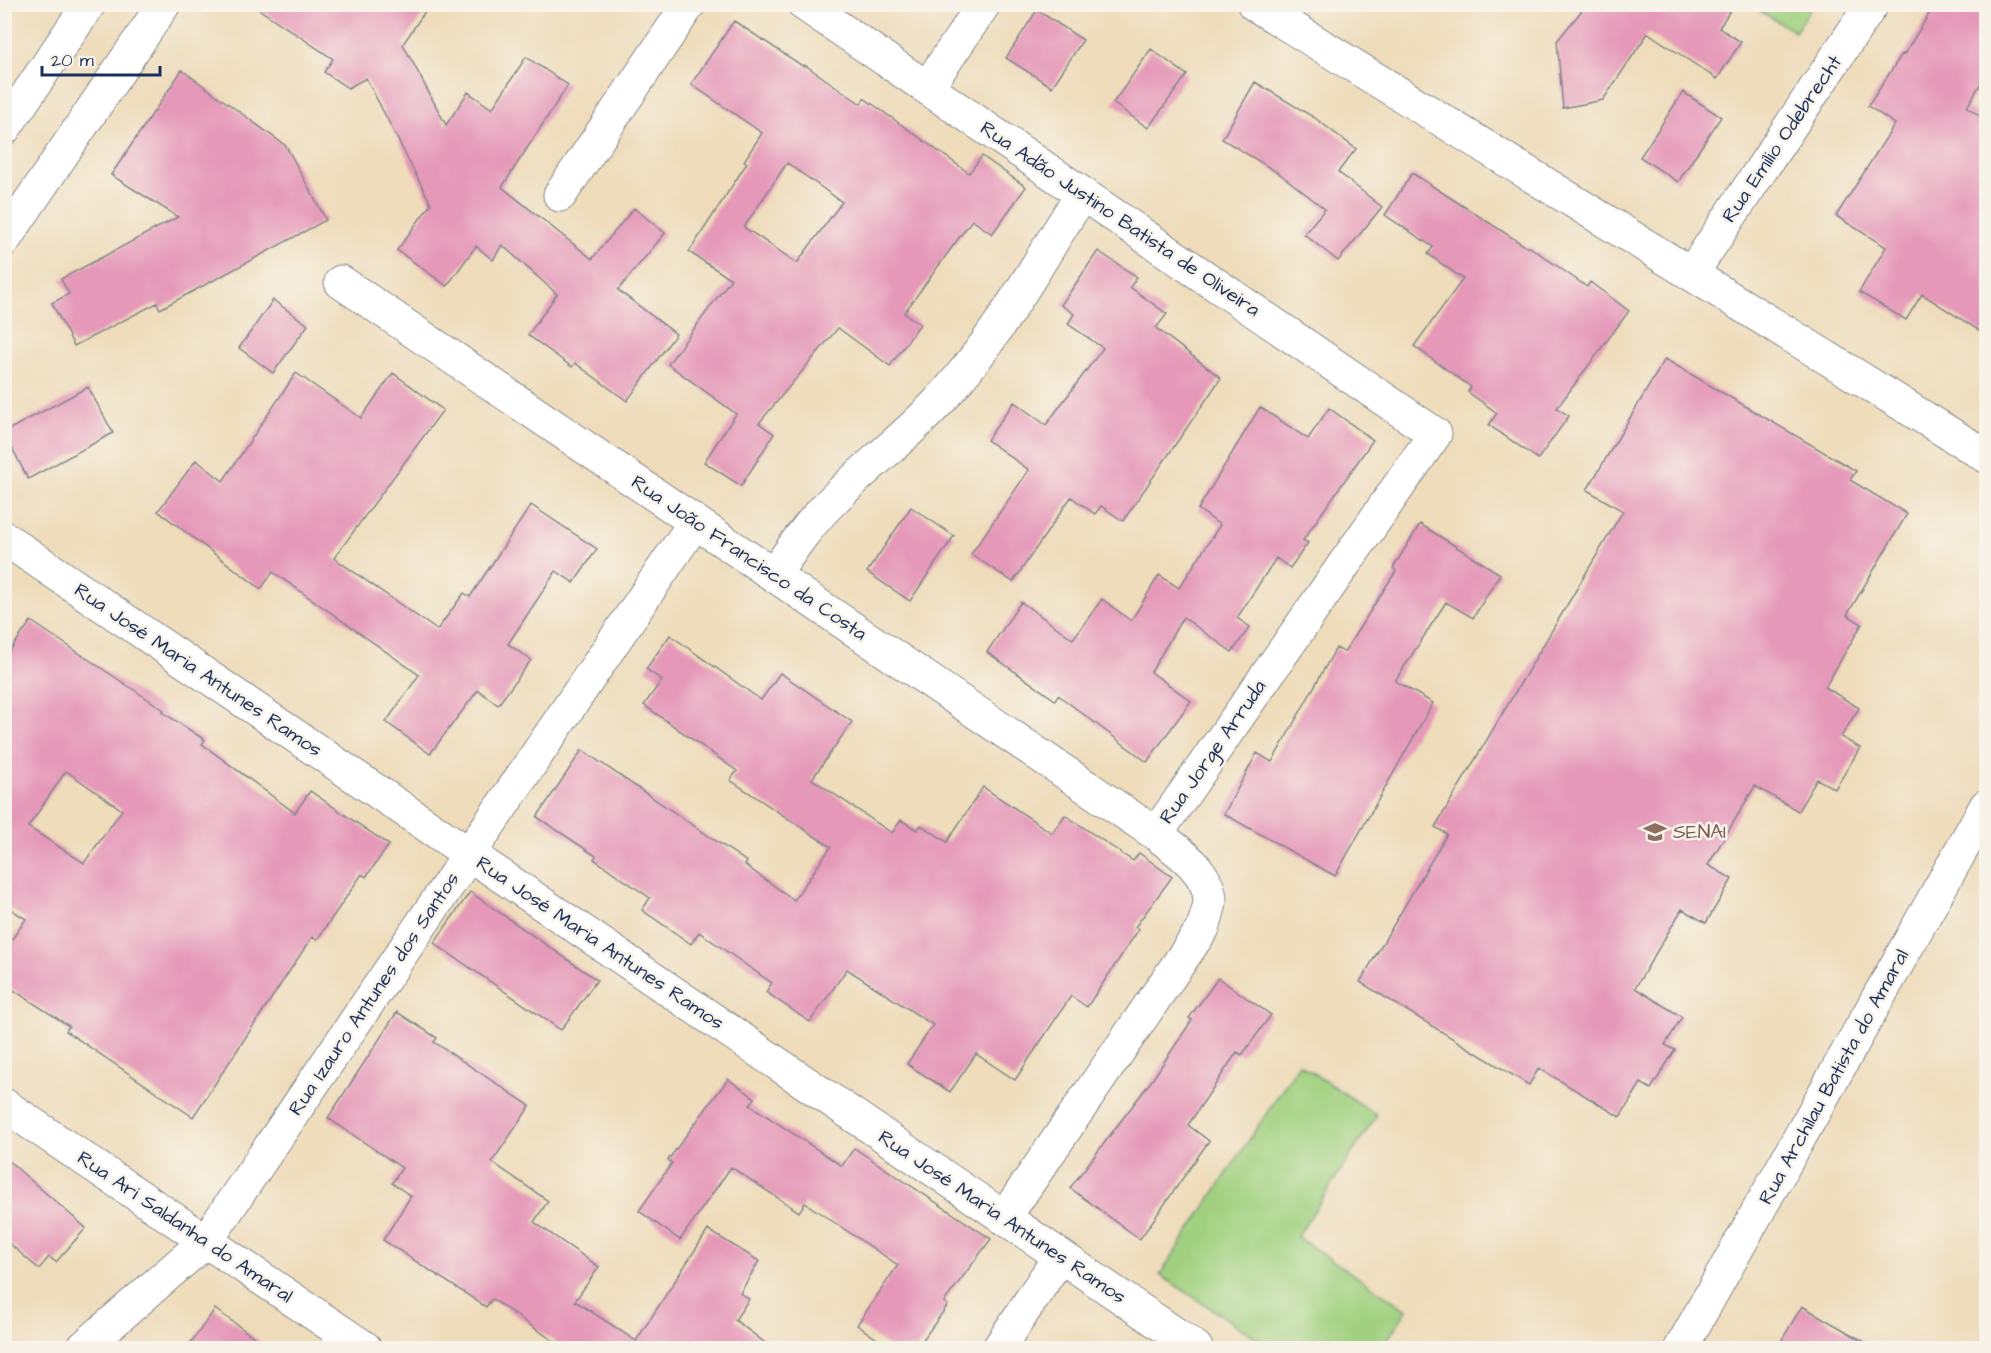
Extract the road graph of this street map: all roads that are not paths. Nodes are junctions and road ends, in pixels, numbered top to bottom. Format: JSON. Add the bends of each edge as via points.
{"nodes":[{"id":1,"x":89,"y":4,"type":"edge"},
{"id":2,"x":164,"y":4,"type":"edge"},
{"id":3,"x":689,"y":4,"type":"edge"},
{"id":4,"x":804,"y":4,"type":"edge"},
{"id":5,"x":984,"y":4,"type":"edge"},
{"id":6,"x":1254,"y":4,"type":"edge"},
{"id":7,"x":1872,"y":4,"type":"edge"},
{"id":8,"x":927,"y":88,"type":"junction"},
{"id":9,"x":4,"y":129,"type":"edge"},
{"id":10,"x":1082,"y":194,"type":"junction"},
{"id":11,"x":560,"y":195,"type":"dead end"},
{"id":12,"x":4,"y":240,"type":"edge"},
{"id":13,"x":1692,"y":273,"type":"junction"},
{"id":14,"x":341,"y":282,"type":"dead end"},
{"id":15,"x":1435,"y":434,"type":"joint"},
{"id":16,"x":1986,"y":456,"type":"edge"},
{"id":17,"x":695,"y":522,"type":"junction"},
{"id":18,"x":4,"y":538,"type":"edge"},
{"id":19,"x":774,"y":575,"type":"junction"},
{"id":20,"x":1986,"y":806,"type":"edge"},
{"id":21,"x":1156,"y":834,"type":"junction"},
{"id":22,"x":469,"y":854,"type":"junction"},
{"id":23,"x":4,"y":1105,"type":"edge"},
{"id":24,"x":1004,"y":1218,"type":"junction"},
{"id":25,"x":206,"y":1241,"type":"junction"},
{"id":26,"x":1060,"y":1256,"type":"junction"},
{"id":27,"x":82,"y":1348,"type":"edge"},
{"id":28,"x":365,"y":1348,"type":"edge"},
{"id":29,"x":999,"y":1348,"type":"edge"},
{"id":30,"x":1196,"y":1348,"type":"edge"},
{"id":31,"x":1681,"y":1348,"type":"edge"}],
"edges":[{"from":1,"to":9,"type":"street"},
{"from":2,"to":12,"type":"street"},
{"from":3,"to":11,"type":"street"},
{"from":4,"to":8,"type":"street","name":"Rua Adão Justino Batista de Oliveira"},
{"from":5,"to":8,"type":"street"},
{"from":6,"to":13,"type":"street"},
{"from":7,"to":13,"type":"street","name":"Rua Emílio Odebrecht"},
{"from":8,"to":10,"type":"street","name":"Rua Adão Justino Batista de Oliveira"},
{"from":10,"to":15,"type":"street","name":"Rua Adão Justino Batista de Oliveira"},
{"from":10,"to":19,"type":"street","via":[[1012,303],[944,396],[902,440],[830,503]]},
{"from":13,"to":16,"type":"street"},
{"from":14,"to":17,"type":"street","name":"Rua João Francisco da Costa"},
{"from":15,"to":21,"type":"street","name":"Rua Jorge Arruda"},
{"from":17,"to":19,"type":"street","name":"Rua João Francisco da Costa"},
{"from":17,"to":22,"type":"street","name":"Rua Izauro Antunes dos Santos"},
{"from":18,"to":22,"type":"street","name":"Rua José Maria Antunes Ramos"},
{"from":19,"to":21,"type":"street","name":"Rua João Francisco da Costa"},
{"from":20,"to":31,"type":"street","name":"Rua Archilau Batista do Amaral"},
{"from":21,"to":24,"type":"street","name":"Rua Jorge Arruda","via":[[1202,876],[1210,900],[1203,928]]},
{"from":22,"to":24,"type":"street","name":"Rua José Maria Antunes Ramos"},
{"from":22,"to":25,"type":"street","name":"Rua Izauro Antunes dos Santos"},
{"from":23,"to":25,"type":"street","name":"Rua Ari Saldanha do Amaral"},
{"from":24,"to":26,"type":"street","name":"Rua José Maria Antunes Ramos"},
{"from":25,"to":27,"type":"street","name":"Rua Izauro Antunes dos Santos"},
{"from":25,"to":28,"type":"street","name":"Rua Ari Saldanha do Amaral"},
{"from":26,"to":29,"type":"street"},
{"from":26,"to":30,"type":"street","name":"Rua José Maria Antunes Ramos"}]}
